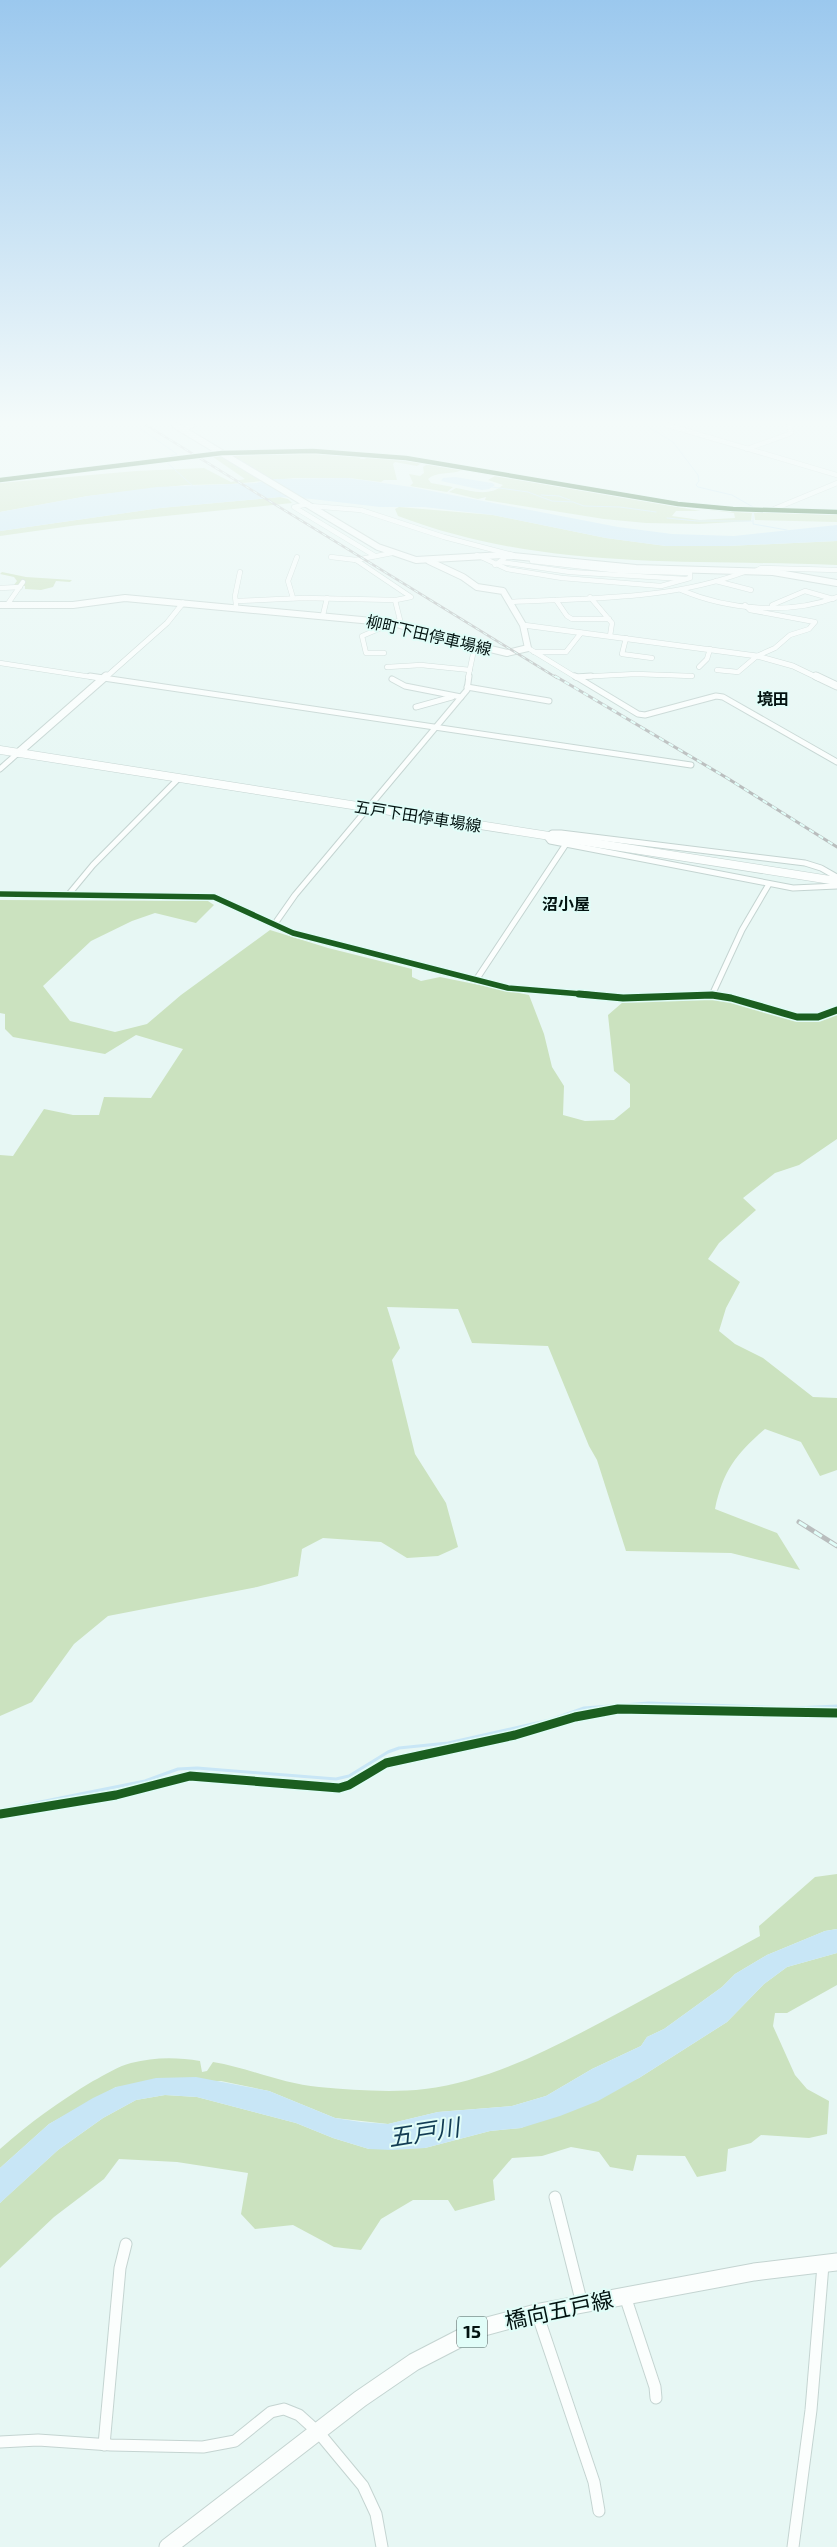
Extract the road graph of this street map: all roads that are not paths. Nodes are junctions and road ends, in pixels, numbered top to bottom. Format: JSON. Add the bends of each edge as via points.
{"nodes":[{"id":1,"x":355,"y":544,"type":"edge"},
{"id":2,"x":376,"y":544,"type":"edge"},
{"id":3,"x":470,"y":544,"type":"edge"},
{"id":4,"x":392,"y":553,"type":"junction"},
{"id":5,"x":513,"y":555,"type":"junction"},
{"id":6,"x":375,"y":556,"type":"junction"},
{"id":7,"x":477,"y":556,"type":"junction"},
{"id":8,"x":297,"y":557,"type":"dead end"},
{"id":9,"x":331,"y":557,"type":"dead end"},
{"id":10,"x":356,"y":560,"type":"junction"},
{"id":11,"x":429,"y":561,"type":"junction"},
{"id":12,"x":536,"y":561,"type":"junction"},
{"id":13,"x":500,"y":562,"type":"junction"},
{"id":14,"x":495,"y":565,"type":"junction"},
{"id":15,"x":567,"y":566,"type":"junction"},
{"id":16,"x":531,"y":567,"type":"junction"},
{"id":17,"x":601,"y":569,"type":"junction"},
{"id":18,"x":837,"y":570,"type":"edge"},
{"id":19,"x":627,"y":571,"type":"junction"},
{"id":20,"x":747,"y":571,"type":"junction"},
{"id":21,"x":756,"y":571,"type":"junction"},
{"id":22,"x":240,"y":572,"type":"dead end"},
{"id":23,"x":562,"y":572,"type":"junction"},
{"id":24,"x":599,"y":575,"type":"junction"},
{"id":25,"x":663,"y":575,"type":"junction"},
{"id":26,"x":626,"y":577,"type":"junction"},
{"id":27,"x":597,"y":581,"type":"junction"},
{"id":28,"x":715,"y":581,"type":"junction"},
{"id":29,"x":837,"y":583,"type":"edge"},
{"id":30,"x":666,"y":586,"type":"junction"},
{"id":31,"x":0,"y":588,"type":"edge"},
{"id":32,"x":680,"y":590,"type":"junction"},
{"id":33,"x":751,"y":590,"type":"dead end"},
{"id":34,"x":590,"y":597,"type":"junction"},
{"id":35,"x":292,"y":598,"type":"junction"},
{"id":36,"x":327,"y":598,"type":"junction"},
{"id":37,"x":835,"y":598,"type":"edge"},
{"id":38,"x":395,"y":600,"type":"junction"},
{"id":39,"x":556,"y":600,"type":"junction"},
{"id":40,"x":511,"y":602,"type":"junction"},
{"id":41,"x":183,"y":603,"type":"junction"},
{"id":42,"x":4,"y":605,"type":"edge"},
{"id":43,"x":236,"y":605,"type":"junction"},
{"id":44,"x":745,"y":606,"type":"junction"},
{"id":45,"x":770,"y":606,"type":"junction"},
{"id":46,"x":323,"y":615,"type":"junction"},
{"id":47,"x":609,"y":619,"type":"junction"},
{"id":48,"x":394,"y":623,"type":"junction"},
{"id":49,"x":523,"y":625,"type":"junction"},
{"id":50,"x":581,"y":633,"type":"junction"},
{"id":51,"x":610,"y":636,"type":"junction"},
{"id":52,"x":626,"y":638,"type":"junction"},
{"id":53,"x":474,"y":645,"type":"junction"},
{"id":54,"x":710,"y":649,"type":"junction"},
{"id":55,"x":531,"y":650,"type":"junction"},
{"id":56,"x":384,"y":653,"type":"dead end"},
{"id":57,"x":757,"y":656,"type":"junction"},
{"id":58,"x":652,"y":658,"type":"dead end"},
{"id":59,"x":0,"y":663,"type":"edge"},
{"id":60,"x":387,"y":667,"type":"dead end"},
{"id":61,"x":699,"y":667,"type":"dead end"},
{"id":62,"x":470,"y":670,"type":"junction"},
{"id":63,"x":717,"y":670,"type":"dead end"},
{"id":64,"x":692,"y":676,"type":"dead end"},
{"id":65,"x":103,"y":678,"type":"junction"},
{"id":66,"x":576,"y":678,"type":"junction"},
{"id":67,"x":392,"y":679,"type":"dead end"},
{"id":68,"x":837,"y":686,"type":"edge"},
{"id":69,"x":467,"y":687,"type":"junction"},
{"id":70,"x":458,"y":697,"type":"junction"},
{"id":71,"x":549,"y":701,"type":"dead end"},
{"id":72,"x":416,"y":707,"type":"dead end"},
{"id":73,"x":436,"y":727,"type":"junction"},
{"id":74,"x":0,"y":750,"type":"edge"},
{"id":75,"x":18,"y":753,"type":"junction"},
{"id":76,"x":837,"y":762,"type":"edge"},
{"id":77,"x":691,"y":765,"type":"dead end"},
{"id":78,"x":0,"y":769,"type":"edge"},
{"id":79,"x":179,"y":778,"type":"junction"},
{"id":80,"x":369,"y":808,"type":"junction"},
{"id":81,"x":548,"y":836,"type":"junction"},
{"id":82,"x":566,"y":844,"type":"junction"},
{"id":83,"x":837,"y":877,"type":"edge"},
{"id":84,"x":837,"y":881,"type":"edge"},
{"id":85,"x":769,"y":884,"type":"junction"},
{"id":86,"x":837,"y":886,"type":"edge"},
{"id":87,"x":0,"y":894,"type":"edge"},
{"id":88,"x":69,"y":894,"type":"junction"},
{"id":89,"x":274,"y":925,"type":"junction"},
{"id":90,"x":476,"y":980,"type":"junction"},
{"id":91,"x":712,"y":995,"type":"junction"},
{"id":92,"x":837,"y":1010,"type":"edge"},
{"id":93,"x":837,"y":1712,"type":"edge"},
{"id":94,"x":0,"y":1814,"type":"edge"},
{"id":95,"x":555,"y":2197,"type":"dead end"},
{"id":96,"x":126,"y":2244,"type":"dead end"},
{"id":97,"x":830,"y":2262,"type":"edge"},
{"id":98,"x":624,"y":2296,"type":"junction"},
{"id":99,"x":582,"y":2304,"type":"junction"},
{"id":100,"x":537,"y":2313,"type":"junction"},
{"id":101,"x":656,"y":2398,"type":"dead end"},
{"id":102,"x":319,"y":2433,"type":"junction"},
{"id":103,"x":0,"y":2442,"type":"edge"},
{"id":104,"x":104,"y":2445,"type":"junction"},
{"id":105,"x":599,"y":2511,"type":"dead end"},
{"id":106,"x":168,"y":2547,"type":"edge"},
{"id":107,"x":382,"y":2547,"type":"edge"},
{"id":108,"x":793,"y":2547,"type":"edge"}],
"edges":[{"from":1,"to":6,"type":"street"},
{"from":2,"to":4,"type":"main road"},
{"from":3,"to":5,"type":"street"},
{"from":4,"to":6,"type":"street"},
{"from":4,"to":11,"type":"main road"},
{"from":5,"to":7,"type":"main road"},
{"from":5,"to":20,"type":"main road","via":[[636,568]]},
{"from":6,"to":10,"type":"street"},
{"from":7,"to":11,"type":"main road"},
{"from":7,"to":14,"type":"street"},
{"from":8,"to":35,"type":"street","via":[[288,581]]},
{"from":9,"to":10,"type":"street"},
{"from":10,"to":38,"type":"street","via":[[411,597]]},
{"from":11,"to":40,"type":"main road","via":[[477,587],[500,590]]},
{"from":12,"to":13,"type":"street","via":[[507,557]]},
{"from":12,"to":15,"type":"street"},
{"from":12,"to":16,"type":"street"},
{"from":13,"to":14,"type":"street"},
{"from":13,"to":16,"type":"street"},
{"from":14,"to":27,"type":"street","via":[[526,573]]},
{"from":15,"to":17,"type":"street"},
{"from":15,"to":23,"type":"street"},
{"from":16,"to":23,"type":"street"},
{"from":17,"to":19,"type":"street"},
{"from":17,"to":24,"type":"street"},
{"from":18,"to":21,"type":"street","via":[[761,568]]},
{"from":19,"to":25,"type":"street"},
{"from":19,"to":26,"type":"street"},
{"from":20,"to":21,"type":"main road"},
{"from":20,"to":28,"type":"street"},
{"from":21,"to":29,"type":"main road"},
{"from":22,"to":43,"type":"street"},
{"from":23,"to":24,"type":"street"},
{"from":24,"to":26,"type":"street"},
{"from":24,"to":27,"type":"street"},
{"from":25,"to":26,"type":"street"},
{"from":25,"to":30,"type":"street"},
{"from":25,"to":30,"type":"street","via":[[690,573],[688,579]]},
{"from":27,"to":30,"type":"street"},
{"from":28,"to":32,"type":"street"},
{"from":28,"to":33,"type":"street"},
{"from":30,"to":32,"type":"street"},
{"from":31,"to":42,"type":"street","via":[[21,585]]},
{"from":32,"to":34,"type":"street"},
{"from":32,"to":44,"type":"street","via":[[710,602]]},
{"from":34,"to":39,"type":"street"},
{"from":34,"to":47,"type":"street"},
{"from":35,"to":36,"type":"street"},
{"from":35,"to":43,"type":"street"},
{"from":36,"to":38,"type":"street"},
{"from":36,"to":46,"type":"street"},
{"from":37,"to":45,"type":"street","via":[[815,604]]},
{"from":37,"to":45,"type":"street","via":[[802,591]]},
{"from":38,"to":48,"type":"street","via":[[401,618]]},
{"from":39,"to":40,"type":"street"},
{"from":39,"to":47,"type":"street","via":[[572,619]]},
{"from":40,"to":49,"type":"main road"},
{"from":41,"to":42,"type":"main road","name":"柳町下田停車場線","via":[[118,598],[73,605]]},
{"from":41,"to":43,"type":"main road","name":"柳町下田停車場線"},
{"from":41,"to":65,"type":"street","via":[[167,623]]},
{"from":43,"to":46,"type":"main road","name":"柳町下田停車場線"},
{"from":44,"to":45,"type":"street"},
{"from":44,"to":57,"type":"street","via":[[750,610],[815,622],[809,629],[790,635],[775,648]]},
{"from":46,"to":48,"type":"main road","name":"柳町下田停車場線"},
{"from":47,"to":51,"type":"street","via":[[612,625]]},
{"from":48,"to":53,"type":"main road","name":"柳町下田停車場線","via":[[424,634]]},
{"from":48,"to":56,"type":"street","via":[[362,636],[366,653]]},
{"from":49,"to":50,"type":"street"},
{"from":49,"to":55,"type":"main road"},
{"from":50,"to":51,"type":"street"},
{"from":50,"to":55,"type":"street","via":[[566,652]]},
{"from":51,"to":52,"type":"street"},
{"from":52,"to":54,"type":"street"},
{"from":52,"to":58,"type":"street","via":[[622,654]]},
{"from":53,"to":55,"type":"main road","name":"柳町下田停車場線","via":[[507,653]]},
{"from":53,"to":62,"type":"street","via":[[476,657]]},
{"from":54,"to":57,"type":"street"},
{"from":54,"to":61,"type":"street","via":[[707,659]]},
{"from":55,"to":66,"type":"street"},
{"from":57,"to":63,"type":"street","via":[[738,672]]},
{"from":57,"to":68,"type":"street","via":[[798,668]]},
{"from":59,"to":65,"type":"street"},
{"from":60,"to":62,"type":"street","via":[[422,665]]},
{"from":62,"to":69,"type":"street"},
{"from":64,"to":66,"type":"street","via":[[636,674]]},
{"from":65,"to":73,"type":"street"},
{"from":65,"to":75,"type":"street"},
{"from":66,"to":76,"type":"street","via":[[642,715],[723,697]]},
{"from":67,"to":70,"type":"street","via":[[405,686]]},
{"from":69,"to":70,"type":"street"},
{"from":69,"to":71,"type":"street"},
{"from":70,"to":72,"type":"street"},
{"from":70,"to":73,"type":"street"},
{"from":73,"to":77,"type":"street"},
{"from":73,"to":80,"type":"street"},
{"from":74,"to":75,"type":"main road","name":"五戸下田停車場線"},
{"from":75,"to":78,"type":"street"},
{"from":75,"to":79,"type":"main road","name":"五戸下田停車場線"},
{"from":79,"to":80,"type":"main road","name":"五戸下田停車場線"},
{"from":79,"to":88,"type":"street","via":[[93,865]]},
{"from":80,"to":81,"type":"main road","name":"五戸下田停車場線"},
{"from":80,"to":89,"type":"street","via":[[295,895]]},
{"from":81,"to":82,"type":"street","via":[[550,840]]},
{"from":81,"to":83,"type":"street","via":[[561,833],[805,863]]},
{"from":81,"to":84,"type":"main road","name":"五戸下田停車場線"},
{"from":82,"to":85,"type":"street"},
{"from":82,"to":90,"type":"street"},
{"from":85,"to":86,"type":"street","via":[[801,889]]},
{"from":85,"to":91,"type":"street","via":[[742,930]]},
{"from":87,"to":88,"type":"street"},
{"from":88,"to":89,"type":"street","via":[[214,897]]},
{"from":89,"to":90,"type":"street","via":[[293,933]]},
{"from":90,"to":91,"type":"street","via":[[508,988],[623,998]]},
{"from":91,"to":92,"type":"street","via":[[797,1017],[818,1017]]},
{"from":93,"to":94,"type":"street","via":[[618,1709],[386,1762],[339,1788],[190,1776],[116,1795]]},
{"from":95,"to":99,"type":"street"},
{"from":96,"to":104,"type":"street","via":[[120,2268]]},
{"from":97,"to":98,"type":"main road","name":"橋向五戸線","number":"15","via":[[754,2272]]},
{"from":97,"to":108,"type":"street"},
{"from":98,"to":99,"type":"main road","name":"橋向五戸線","number":"15"},
{"from":98,"to":101,"type":"street"},
{"from":99,"to":100,"type":"main road","name":"橋向五戸線","number":"15"},
{"from":100,"to":102,"type":"main road","name":"橋向五戸線","number":"15","via":[[480,2328],[414,2362],[360,2399]]},
{"from":100,"to":105,"type":"street","via":[[594,2482]]},
{"from":102,"to":104,"type":"street","via":[[300,2414],[284,2409],[271,2412],[235,2441],[203,2448]]},
{"from":102,"to":106,"type":"main road","name":"橋向五戸線","number":"15"},
{"from":102,"to":107,"type":"street","via":[[363,2486],[376,2514]]},
{"from":103,"to":104,"type":"street","via":[[38,2440]]}]}
